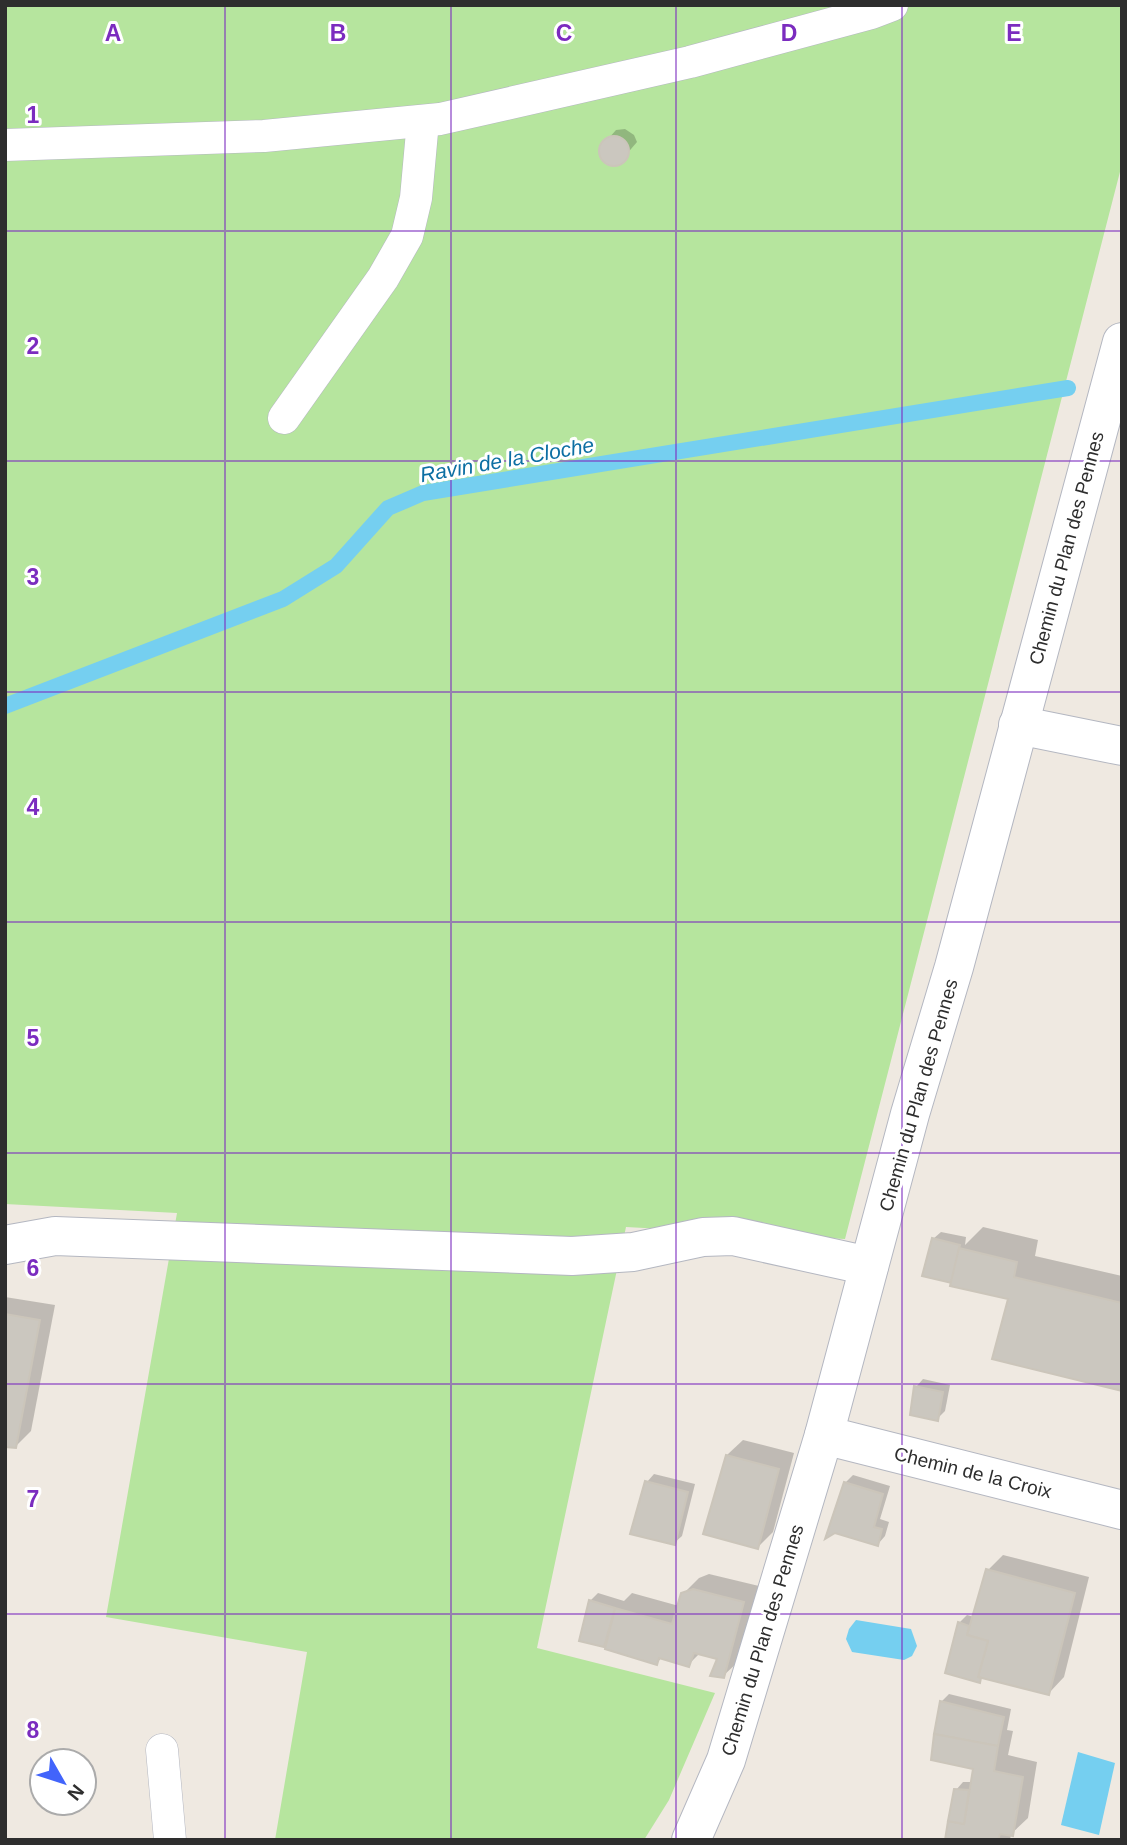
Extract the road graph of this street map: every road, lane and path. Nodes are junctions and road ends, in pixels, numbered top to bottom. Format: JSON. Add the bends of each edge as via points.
{"nodes":[{"id":1,"x":892,"y":5,"type":"edge"},
{"id":2,"x":423,"y":121,"type":"junction"},
{"id":3,"x":5,"y":145,"type":"edge"},
{"id":4,"x":1122,"y":342,"type":"edge"},
{"id":5,"x":284,"y":418,"type":"dead end"},
{"id":6,"x":1018,"y":725,"type":"junction"},
{"id":7,"x":1122,"y":746,"type":"edge"},
{"id":8,"x":5,"y":1245,"type":"edge"},
{"id":9,"x":869,"y":1266,"type":"junction"},
{"id":10,"x":824,"y":1434,"type":"junction"},
{"id":11,"x":1122,"y":1510,"type":"edge"},
{"id":12,"x":162,"y":1750,"type":"dead end"},
{"id":13,"x":170,"y":1840,"type":"edge"},
{"id":14,"x":691,"y":1840,"type":"edge"}],
"edges":[{"from":1,"to":2,"type":"lane","via":[[690,62]]},
{"from":2,"to":3,"type":"lane","via":[[264,136]]},
{"from":2,"to":5,"type":"lane","via":[[416,198],[407,236],[383,278]]},
{"from":4,"to":6,"type":"street","name":"Chemin du Plan des Pennes"},
{"from":6,"to":7,"type":"street"},
{"from":6,"to":9,"type":"street","name":"Chemin du Plan des Pennes"},
{"from":8,"to":9,"type":"street","via":[[55,1236],[572,1256],[633,1252],[703,1237],[733,1237]]},
{"from":9,"to":10,"type":"street","name":"Chemin du Plan des Pennes"},
{"from":10,"to":11,"type":"street","name":"Chemin de la Croix"},
{"from":10,"to":14,"type":"street","name":"Chemin du Plan des Pennes","via":[[726,1760]]},
{"from":12,"to":13,"type":"lane"}]}
